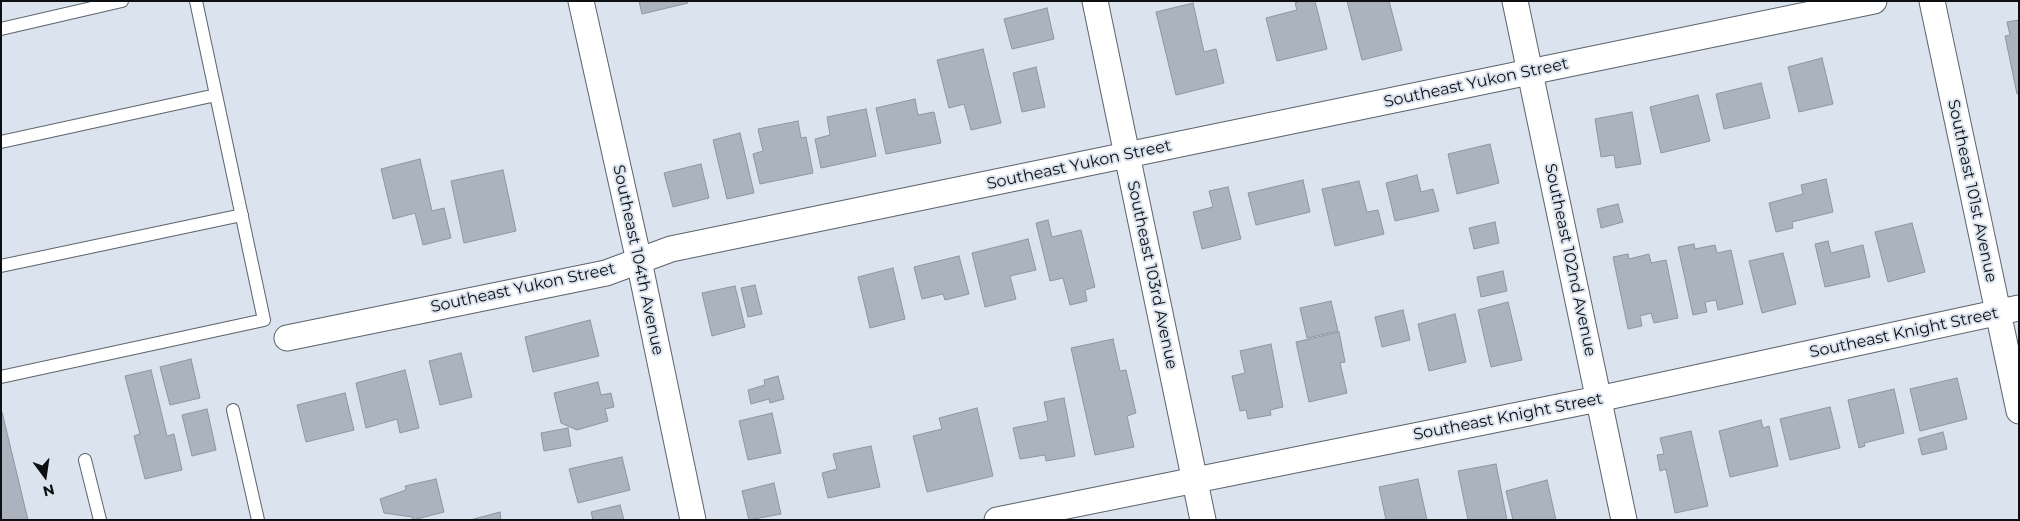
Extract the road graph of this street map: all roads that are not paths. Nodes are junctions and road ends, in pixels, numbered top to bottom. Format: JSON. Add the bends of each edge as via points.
{"nodes":[{"id":1,"x":122,"y":1,"type":"edge"},
{"id":2,"x":196,"y":1,"type":"edge"},
{"id":3,"x":580,"y":1,"type":"edge"},
{"id":4,"x":1095,"y":1,"type":"edge"},
{"id":5,"x":1515,"y":1,"type":"edge"},
{"id":6,"x":1874,"y":1,"type":"edge"},
{"id":7,"x":1932,"y":1,"type":"edge"},
{"id":8,"x":1,"y":29,"type":"edge"},
{"id":9,"x":1530,"y":72,"type":"junction"},
{"id":10,"x":216,"y":95,"type":"junction"},
{"id":11,"x":1,"y":142,"type":"edge"},
{"id":12,"x":1128,"y":155,"type":"junction"},
{"id":13,"x":242,"y":215,"type":"junction"},
{"id":14,"x":639,"y":261,"type":"junction"},
{"id":15,"x":1,"y":266,"type":"edge"},
{"id":16,"x":2008,"y":311,"type":"edge"},
{"id":17,"x":287,"y":338,"type":"dead end"},
{"id":18,"x":1,"y":377,"type":"edge"},
{"id":19,"x":1598,"y":399,"type":"junction"},
{"id":20,"x":233,"y":410,"type":"dead end"},
{"id":21,"x":2019,"y":411,"type":"edge"},
{"id":22,"x":85,"y":460,"type":"dead end"},
{"id":23,"x":1194,"y":478,"type":"junction"},
{"id":24,"x":100,"y":520,"type":"edge"},
{"id":25,"x":258,"y":520,"type":"edge"},
{"id":26,"x":693,"y":520,"type":"edge"},
{"id":27,"x":996,"y":520,"type":"edge"},
{"id":28,"x":1203,"y":520,"type":"edge"},
{"id":29,"x":1624,"y":520,"type":"edge"}],
"edges":[{"from":1,"to":8,"type":"lane"},
{"from":2,"to":10,"type":"lane"},
{"from":3,"to":14,"type":"street","name":"Southeast 104th Avenue"},
{"from":4,"to":12,"type":"street","name":"Southeast 103rd Avenue"},
{"from":5,"to":9,"type":"street","name":"Southeast 102nd Avenue"},
{"from":6,"to":9,"type":"street","name":"Southeast Yukon Street"},
{"from":7,"to":16,"type":"street","name":"Southeast 101st Avenue"},
{"from":9,"to":12,"type":"street","name":"Southeast Yukon Street"},
{"from":9,"to":19,"type":"street","name":"Southeast 102nd Avenue"},
{"from":10,"to":11,"type":"lane"},
{"from":10,"to":13,"type":"lane"},
{"from":12,"to":14,"type":"street","name":"Southeast Yukon Street","via":[[671,249]]},
{"from":12,"to":23,"type":"street","name":"Southeast 103rd Avenue"},
{"from":13,"to":15,"type":"lane"},
{"from":13,"to":18,"type":"lane","via":[[264,320]]},
{"from":14,"to":17,"type":"street","name":"Southeast Yukon Street","via":[[606,273]]},
{"from":14,"to":26,"type":"street","name":"Southeast 104th Avenue"},
{"from":16,"to":19,"type":"street","name":"Southeast Knight Street"},
{"from":16,"to":21,"type":"street","name":"Southeast 101st Avenue"},
{"from":19,"to":23,"type":"street","name":"Southeast Knight Street"},
{"from":19,"to":29,"type":"street","name":"Southeast 102nd Avenue"},
{"from":20,"to":25,"type":"lane"},
{"from":22,"to":24,"type":"lane"},
{"from":23,"to":27,"type":"street","name":"Southeast Knight Street"},
{"from":23,"to":28,"type":"street","name":"Southeast 103rd Avenue"}]}
